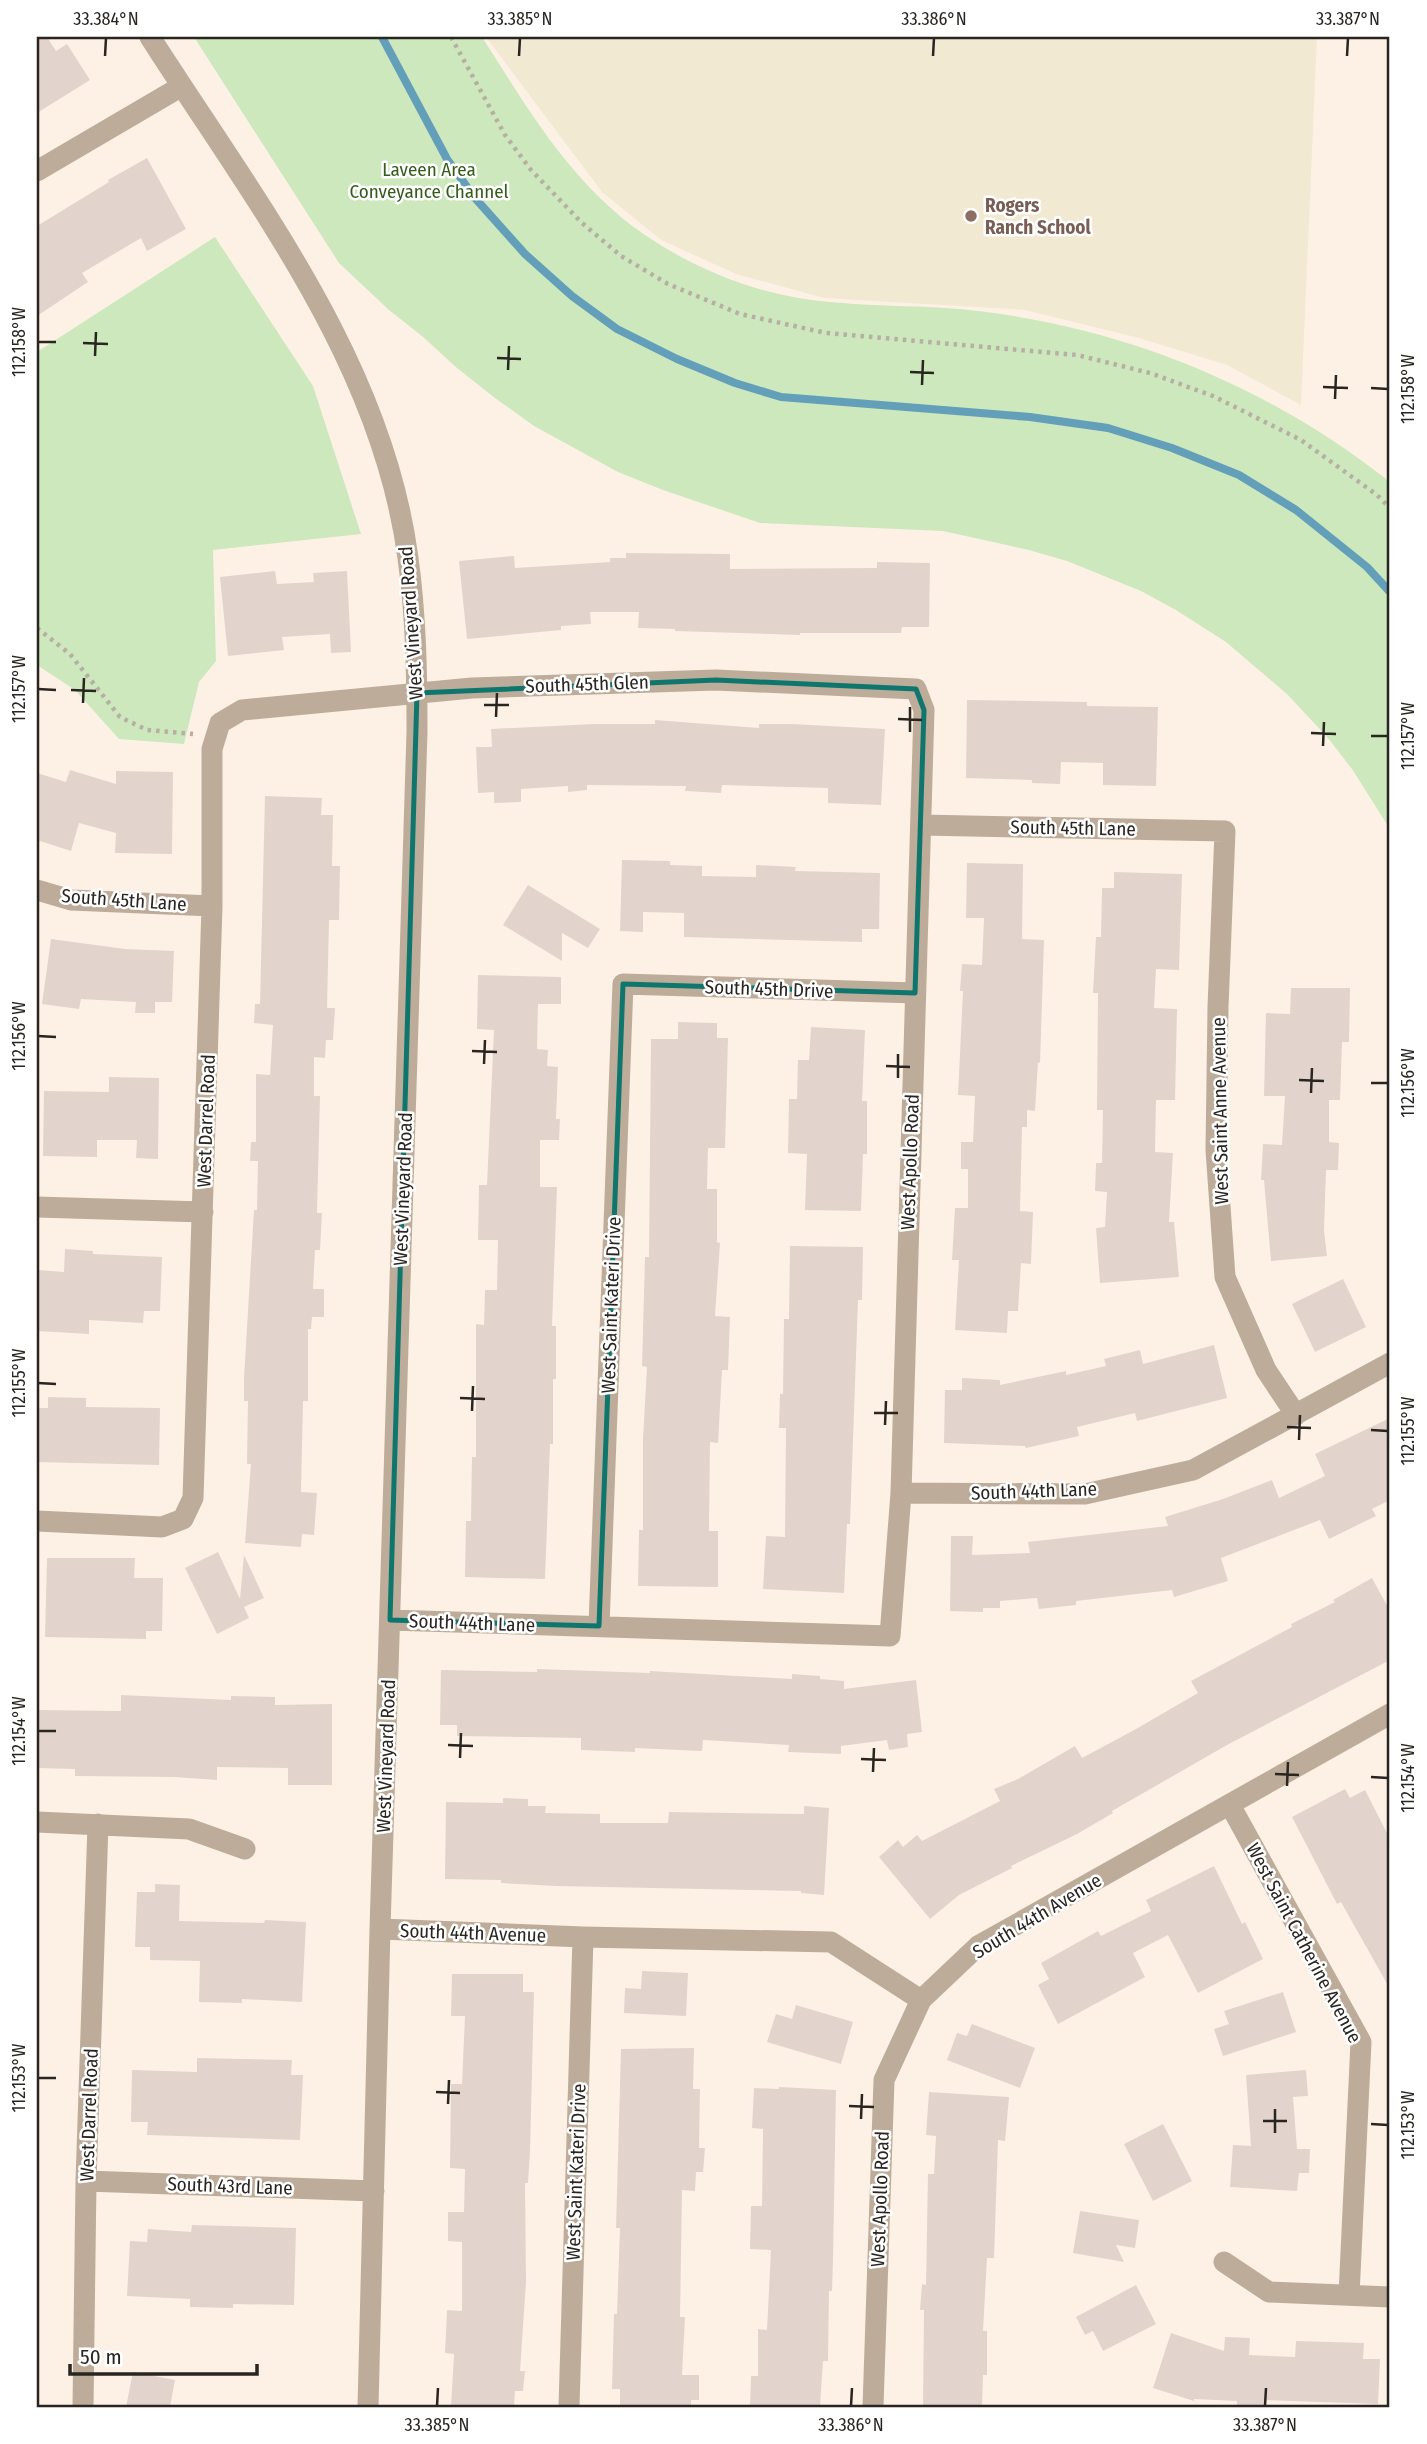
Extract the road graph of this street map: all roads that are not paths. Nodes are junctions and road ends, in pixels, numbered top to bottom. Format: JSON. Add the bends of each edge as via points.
{"nodes":[{"id":1,"x":150,"y":37,"type":"edge"},
{"id":2,"x":182,"y":86,"type":"junction"},
{"id":3,"x":37,"y":171,"type":"edge"},
{"id":4,"x":916,"y":690,"type":"joint"},
{"id":5,"x":417,"y":693,"type":"junction"},
{"id":6,"x":218,"y":730,"type":"joint"},
{"id":7,"x":921,"y":825,"type":"junction"},
{"id":8,"x":1225,"y":831,"type":"joint"},
{"id":9,"x":37,"y":890,"type":"edge"},
{"id":10,"x":212,"y":906,"type":"junction"},
{"id":11,"x":624,"y":984,"type":"joint"},
{"id":12,"x":915,"y":993,"type":"junction"},
{"id":13,"x":37,"y":1207,"type":"edge"},
{"id":14,"x":203,"y":1212,"type":"junction"},
{"id":15,"x":1390,"y":1363,"type":"edge"},
{"id":16,"x":1296,"y":1415,"type":"junction"},
{"id":17,"x":901,"y":1493,"type":"junction"},
{"id":18,"x":37,"y":1521,"type":"edge"},
{"id":19,"x":390,"y":1620,"type":"junction"},
{"id":20,"x":599,"y":1626,"type":"junction"},
{"id":21,"x":890,"y":1636,"type":"joint"},
{"id":22,"x":1390,"y":1714,"type":"edge"},
{"id":23,"x":1230,"y":1805,"type":"junction"},
{"id":24,"x":37,"y":1822,"type":"edge"},
{"id":25,"x":98,"y":1824,"type":"junction"},
{"id":26,"x":245,"y":1849,"type":"dead end"},
{"id":27,"x":380,"y":1929,"type":"junction"},
{"id":28,"x":583,"y":1937,"type":"junction"},
{"id":29,"x":921,"y":2000,"type":"junction"},
{"id":30,"x":86,"y":2181,"type":"junction"},
{"id":31,"x":374,"y":2191,"type":"junction"},
{"id":32,"x":1224,"y":2262,"type":"dead end"},
{"id":33,"x":1349,"y":2295,"type":"junction"},
{"id":34,"x":1390,"y":2297,"type":"edge"},
{"id":35,"x":83,"y":2407,"type":"edge"},
{"id":36,"x":368,"y":2407,"type":"edge"},
{"id":37,"x":569,"y":2407,"type":"edge"},
{"id":38,"x":873,"y":2407,"type":"edge"}],
"edges":[{"from":1,"to":2,"type":"street","name":"West Vineyard Road"},
{"from":2,"to":3,"type":"street"},
{"from":2,"to":5,"type":"street","name":"West Vineyard Road","via":[[291,254],[354,371],[387,468],[408,557]]},
{"from":4,"to":5,"type":"street","name":"South 45th Glen","via":[[716,680]]},
{"from":4,"to":7,"type":"street","name":"West Apollo Road","via":[[925,710]]},
{"from":5,"to":6,"type":"street","name":"South 45th Glen","via":[[242,710]]},
{"from":5,"to":19,"type":"street","name":"West Vineyard Road"},
{"from":6,"to":10,"type":"street","name":"West Darrel Road","via":[[212,749]]},
{"from":7,"to":8,"type":"street","name":"South 45th Lane"},
{"from":7,"to":12,"type":"street","name":"West Apollo Road"},
{"from":8,"to":16,"type":"street","name":"West Saint Anne Avenue","via":[[1216,1150],[1225,1277],[1266,1370]]},
{"from":9,"to":10,"type":"street","name":"South 45th Lane","via":[[71,900]]},
{"from":10,"to":14,"type":"street","name":"West Darrel Road"},
{"from":11,"to":12,"type":"street","name":"South 45th Drive"},
{"from":11,"to":20,"type":"street","name":"West Saint Kateri Drive"},
{"from":12,"to":17,"type":"street","name":"West Apollo Road"},
{"from":13,"to":14,"type":"street"},
{"from":14,"to":18,"type":"street","name":"West Darrel Road","via":[[192,1498],[183,1519],[162,1527]]},
{"from":15,"to":16,"type":"street","name":"South 44th Lane"},
{"from":16,"to":17,"type":"street","name":"South 44th Lane","via":[[1194,1470],[1085,1494]]},
{"from":17,"to":21,"type":"street","name":"West Apollo Road"},
{"from":19,"to":20,"type":"street","name":"South 44th Lane"},
{"from":19,"to":27,"type":"street","name":"West Vineyard Road"},
{"from":20,"to":21,"type":"street","name":"South 44th Lane"},
{"from":22,"to":23,"type":"street","name":"South 44th Avenue"},
{"from":23,"to":29,"type":"street","name":"South 44th Avenue","via":[[978,1947]]},
{"from":23,"to":33,"type":"street","name":"West Saint Catherine Avenue","via":[[1361,2042]]},
{"from":24,"to":25,"type":"street"},
{"from":25,"to":26,"type":"street","via":[[189,1829]]},
{"from":25,"to":30,"type":"street","name":"West Darrel Road"},
{"from":27,"to":28,"type":"street","name":"South 44th Avenue"},
{"from":27,"to":31,"type":"street","name":"West Vineyard Road"},
{"from":28,"to":29,"type":"street","name":"South 44th Avenue","via":[[831,1942]]},
{"from":28,"to":37,"type":"street","name":"West Saint Kateri Drive"},
{"from":29,"to":38,"type":"street","name":"West Apollo Road","via":[[884,2080]]},
{"from":30,"to":31,"type":"street","name":"South 43rd Lane"},
{"from":30,"to":35,"type":"street","name":"West Darrel Road"},
{"from":31,"to":36,"type":"street","name":"West Vineyard Road"},
{"from":32,"to":33,"type":"street","via":[[1269,2292]]},
{"from":33,"to":34,"type":"street"}]}
